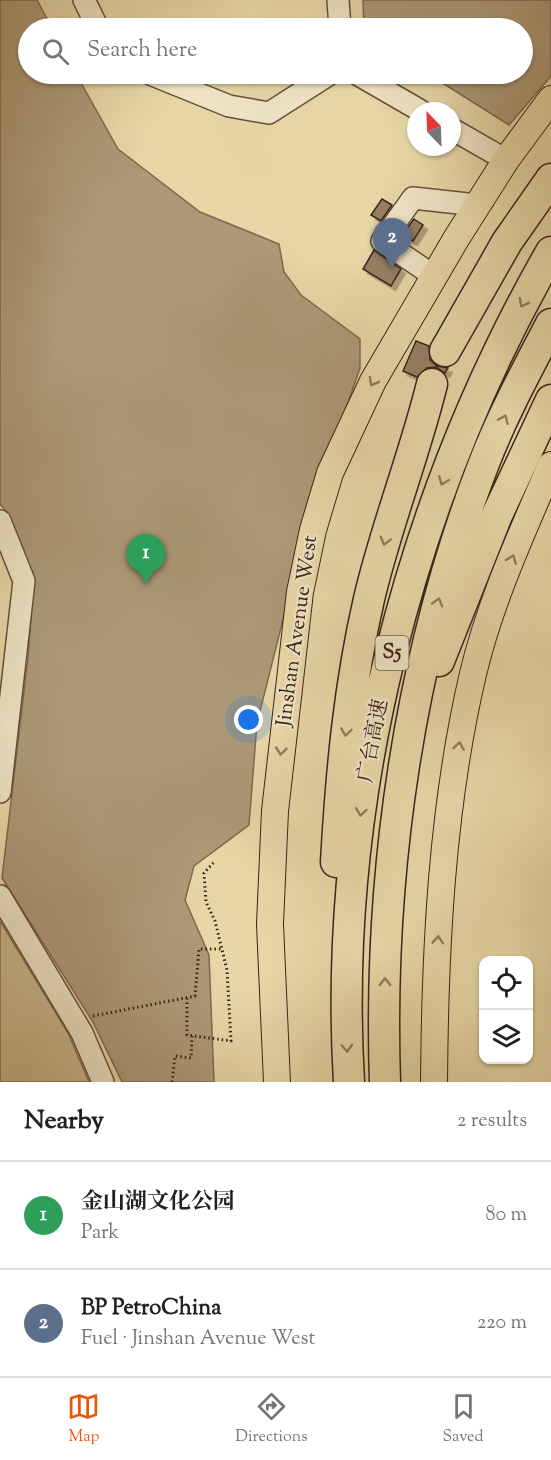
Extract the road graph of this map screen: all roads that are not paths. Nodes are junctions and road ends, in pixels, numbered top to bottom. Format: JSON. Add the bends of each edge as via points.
{"nodes":[{"id":1,"x":84,"y":0,"type":"edge"},
{"id":2,"x":338,"y":0,"type":"edge"},
{"id":3,"x":93,"y":18,"type":"edge"},
{"id":4,"x":339,"y":18,"type":"edge"},
{"id":5,"x":175,"y":84,"type":"edge"},
{"id":6,"x":314,"y":84,"type":"edge"},
{"id":7,"x":374,"y":84,"type":"edge"},
{"id":8,"x":551,"y":99,"type":"edge"},
{"id":9,"x":407,"y":103,"type":"edge"},
{"id":10,"x":461,"y":134,"type":"edge"},
{"id":11,"x":506,"y":160,"type":"junction"},
{"id":12,"x":551,"y":179,"type":"edge"},
{"id":13,"x":477,"y":205,"type":"junction"},
{"id":14,"x":551,"y":252,"type":"edge"},
{"id":15,"x":434,"y":276,"type":"junction"},
{"id":16,"x":551,"y":324,"type":"edge"},
{"id":17,"x":445,"y":351,"type":"dead end"},
{"id":18,"x":432,"y":384,"type":"dead end"},
{"id":19,"x":551,"y":400,"type":"edge"},
{"id":20,"x":551,"y":465,"type":"edge"},
{"id":21,"x":0,"y":521,"type":"edge"},
{"id":22,"x":410,"y":737,"type":"junction"},
{"id":23,"x":0,"y":792,"type":"edge"},
{"id":24,"x":0,"y":896,"type":"edge"},
{"id":25,"x":344,"y":1008,"type":"junction"},
{"id":26,"x":103,"y":1082,"type":"edge"},
{"id":27,"x":277,"y":1082,"type":"edge"},
{"id":28,"x":349,"y":1082,"type":"edge"},
{"id":29,"x":385,"y":1082,"type":"edge"},
{"id":30,"x":434,"y":1082,"type":"edge"}],
"edges":[{"from":1,"to":3,"type":"lane"},
{"from":2,"to":4,"type":"lane"},
{"from":5,"to":6,"type":"lane","via":[[229,106],[269,113]]},
{"from":7,"to":9,"type":"lane"},
{"from":8,"to":11,"type":"main road","name":"Jinshan Avenue West"},
{"from":10,"to":11,"type":"lane"},
{"from":11,"to":13,"type":"main road","name":"Jinshan Avenue West"},
{"from":12,"to":17,"type":"highway","via":[[507,242]]},
{"from":13,"to":15,"type":"main road","name":"Jinshan Avenue West"},
{"from":13,"to":15,"type":"lane","via":[[413,198],[382,241]]},
{"from":14,"to":25,"type":"highway","name":"广台高速","number":"S5","one_way":true,"via":[[468,418],[427,525],[403,604],[377,721],[352,873]]},
{"from":15,"to":27,"type":"main road","name":"Jinshan Avenue West","one_way":true,"via":[[349,428],[312,530],[300,592],[275,811],[270,924]]},
{"from":22,"to":16,"type":"highway","name":"广台高速","number":"S5","one_way":true,"via":[[430,631],[484,462]]},
{"from":18,"to":25,"type":"highway","one_way":true,"via":[[369,598],[344,742],[336,862]]},
{"from":19,"to":22,"type":"highway","via":[[497,515]]},
{"from":30,"to":20,"type":"main road","one_way":true,"via":[[440,924],[452,793],[464,717],[489,617]]},
{"from":21,"to":23,"type":"lane","via":[[24,581]]},
{"from":29,"to":22,"type":"highway","name":"广台高速","number":"S5","one_way":true,"via":[[389,897]]},
{"from":24,"to":26,"type":"lane","via":[[75,1020]]},
{"from":25,"to":28,"type":"highway","name":"广台高速","number":"S5","one_way":true}]}
